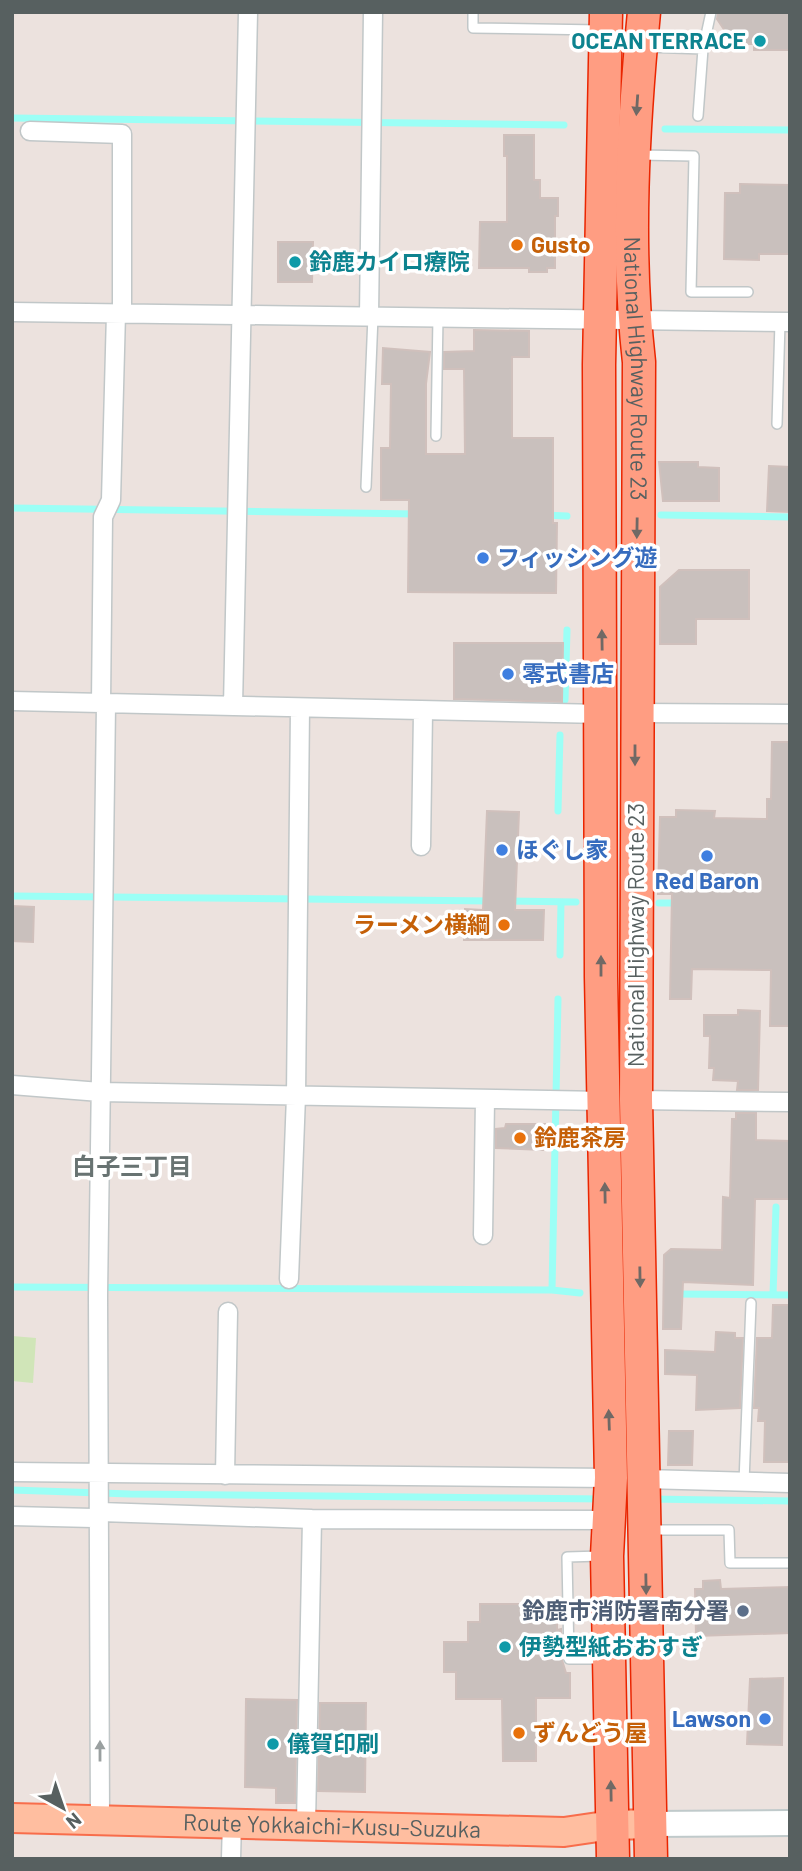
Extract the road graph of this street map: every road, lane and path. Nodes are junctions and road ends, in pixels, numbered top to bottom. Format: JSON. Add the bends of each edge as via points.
{"nodes":[{"id":1,"x":248,"y":12,"type":"edge"},
{"id":2,"x":373,"y":12,"type":"edge"},
{"id":3,"x":473,"y":12,"type":"edge"},
{"id":4,"x":644,"y":12,"type":"edge"},
{"id":5,"x":711,"y":12,"type":"edge"},
{"id":6,"x":606,"y":21,"type":"edge"},
{"id":7,"x":641,"y":47,"type":"junction"},
{"id":8,"x":703,"y":49,"type":"junction"},
{"id":9,"x":698,"y":116,"type":"dead end"},
{"id":10,"x":30,"y":131,"type":"dead end"},
{"id":11,"x":634,"y":155,"type":"junction"},
{"id":12,"x":748,"y":292,"type":"dead end"},
{"id":13,"x":12,"y":312,"type":"edge"},
{"id":14,"x":119,"y":312,"type":"junction"},
{"id":15,"x":243,"y":313,"type":"junction"},
{"id":16,"x":371,"y":316,"type":"junction"},
{"id":17,"x":438,"y":317,"type":"junction"},
{"id":18,"x":600,"y":318,"type":"junction"},
{"id":19,"x":634,"y":320,"type":"junction"},
{"id":20,"x":785,"y":322,"type":"edge"},
{"id":21,"x":778,"y":424,"type":"dead end"},
{"id":22,"x":436,"y":436,"type":"dead end"},
{"id":23,"x":366,"y":487,"type":"dead end"},
{"id":24,"x":12,"y":701,"type":"edge"},
{"id":25,"x":103,"y":704,"type":"junction"},
{"id":26,"x":233,"y":706,"type":"junction"},
{"id":27,"x":300,"y":708,"type":"junction"},
{"id":28,"x":423,"y":712,"type":"junction"},
{"id":29,"x":635,"y":713,"type":"junction"},
{"id":30,"x":603,"y":714,"type":"junction"},
{"id":31,"x":790,"y":714,"type":"edge"},
{"id":32,"x":421,"y":846,"type":"dead end"},
{"id":33,"x":12,"y":1086,"type":"edge"},
{"id":34,"x":100,"y":1092,"type":"junction"},
{"id":35,"x":296,"y":1096,"type":"junction"},
{"id":36,"x":485,"y":1099,"type":"junction"},
{"id":37,"x":636,"y":1100,"type":"junction"},
{"id":38,"x":603,"y":1101,"type":"junction"},
{"id":39,"x":790,"y":1102,"type":"edge"},
{"id":40,"x":482,"y":1235,"type":"dead end"},
{"id":41,"x":289,"y":1279,"type":"dead end"},
{"id":42,"x":751,"y":1303,"type":"dead end"},
{"id":43,"x":228,"y":1312,"type":"dead end"},
{"id":44,"x":12,"y":1472,"type":"edge"},
{"id":45,"x":101,"y":1474,"type":"junction"},
{"id":46,"x":225,"y":1475,"type":"junction"},
{"id":47,"x":744,"y":1482,"type":"junction"},
{"id":48,"x":610,"y":1483,"type":"junction"},
{"id":49,"x":790,"y":1483,"type":"edge"},
{"id":50,"x":645,"y":1503,"type":"junction"},
{"id":51,"x":101,"y":1513,"type":"junction"},
{"id":52,"x":12,"y":1516,"type":"edge"},
{"id":53,"x":312,"y":1519,"type":"junction"},
{"id":54,"x":610,"y":1520,"type":"junction"},
{"id":55,"x":790,"y":1563,"type":"edge"},
{"id":56,"x":12,"y":1818,"type":"edge"},
{"id":57,"x":100,"y":1819,"type":"junction"},
{"id":58,"x":232,"y":1821,"type":"junction"},
{"id":59,"x":790,"y":1823,"type":"edge"},
{"id":60,"x":306,"y":1824,"type":"junction"},
{"id":61,"x":651,"y":1824,"type":"junction"},
{"id":62,"x":612,"y":1825,"type":"junction"},
{"id":63,"x":231,"y":1859,"type":"edge"},
{"id":64,"x":613,"y":1859,"type":"edge"},
{"id":65,"x":651,"y":1859,"type":"edge"}],
"edges":[{"from":1,"to":15,"type":"street"},
{"from":2,"to":16,"type":"street"},
{"from":3,"to":6,"type":"lane","via":[[473,27]]},
{"from":4,"to":7,"type":"highway","name":"National Highway Route 23"},
{"from":5,"to":8,"type":"lane"},
{"from":6,"to":18,"type":"highway","name":"National Highway Route 23"},
{"from":7,"to":8,"type":"lane"},
{"from":7,"to":11,"type":"highway","name":"National Highway Route 23","one_way":true},
{"from":8,"to":9,"type":"lane"},
{"from":10,"to":14,"type":"street","via":[[122,134]]},
{"from":11,"to":12,"type":"lane","via":[[694,156],[691,292]]},
{"from":11,"to":19,"type":"highway","name":"National Highway Route 23"},
{"from":13,"to":14,"type":"street"},
{"from":14,"to":15,"type":"street"},
{"from":14,"to":25,"type":"street","via":[[111,500],[103,517]]},
{"from":15,"to":16,"type":"street"},
{"from":15,"to":26,"type":"street"},
{"from":16,"to":17,"type":"street"},
{"from":16,"to":23,"type":"lane"},
{"from":17,"to":18,"type":"street"},
{"from":17,"to":22,"type":"lane"},
{"from":18,"to":19,"type":"street"},
{"from":30,"to":18,"type":"highway","name":"National Highway Route 23","one_way":true},
{"from":19,"to":20,"type":"street"},
{"from":19,"to":29,"type":"highway","name":"National Highway Route 23","one_way":true,"via":[[639,362]]},
{"from":20,"to":21,"type":"lane"},
{"from":24,"to":25,"type":"street"},
{"from":25,"to":26,"type":"street"},
{"from":25,"to":34,"type":"street"},
{"from":26,"to":27,"type":"street"},
{"from":27,"to":28,"type":"street"},
{"from":27,"to":35,"type":"street"},
{"from":28,"to":30,"type":"street"},
{"from":28,"to":32,"type":"street"},
{"from":29,"to":31,"type":"street"},
{"from":29,"to":37,"type":"highway","name":"National Highway Route 23","one_way":true},
{"from":38,"to":30,"type":"highway","name":"National Highway Route 23","one_way":true},
{"from":33,"to":34,"type":"street"},
{"from":34,"to":35,"type":"street"},
{"from":34,"to":45,"type":"street"},
{"from":35,"to":36,"type":"street"},
{"from":35,"to":41,"type":"street"},
{"from":36,"to":38,"type":"street"},
{"from":36,"to":40,"type":"street"},
{"from":37,"to":39,"type":"street"},
{"from":37,"to":50,"type":"highway","name":"National Highway Route 23","one_way":true},
{"from":48,"to":38,"type":"highway","name":"National Highway Route 23","one_way":true},
{"from":42,"to":47,"type":"lane"},
{"from":43,"to":46,"type":"street"},
{"from":44,"to":45,"type":"street"},
{"from":45,"to":46,"type":"street"},
{"from":45,"to":51,"type":"street"},
{"from":46,"to":48,"type":"street"},
{"from":47,"to":49,"type":"street"},
{"from":47,"to":50,"type":"street"},
{"from":48,"to":54,"type":"highway","name":"National Highway Route 23"},
{"from":50,"to":55,"type":"lane","via":[[729,1530],[730,1563]]},
{"from":50,"to":61,"type":"highway","name":"National Highway Route 23","one_way":true},
{"from":51,"to":52,"type":"street","via":[[93,1518]]},
{"from":51,"to":53,"type":"street"},
{"from":57,"to":51,"type":"street","one_way":true},
{"from":53,"to":54,"type":"street"},
{"from":53,"to":60,"type":"street"},
{"from":62,"to":54,"type":"highway","name":"National Highway Route 23","one_way":true},
{"from":56,"to":57,"type":"main road","name":"Route Yokkaichi-Kusu-Suzuka"},
{"from":57,"to":58,"type":"main road","name":"Route Yokkaichi-Kusu-Suzuka"},
{"from":58,"to":60,"type":"main road","name":"Route Yokkaichi-Kusu-Suzuka"},
{"from":58,"to":63,"type":"street"},
{"from":59,"to":61,"type":"main road"},
{"from":60,"to":62,"type":"main road","name":"Route Yokkaichi-Kusu-Suzuka","via":[[565,1832]]},
{"from":61,"to":62,"type":"main road","name":"Route Yokkaichi-Kusu-Suzuka"},
{"from":61,"to":65,"type":"highway","name":"National Highway Route 23"},
{"from":62,"to":64,"type":"highway","name":"National Highway Route 23"}]}
